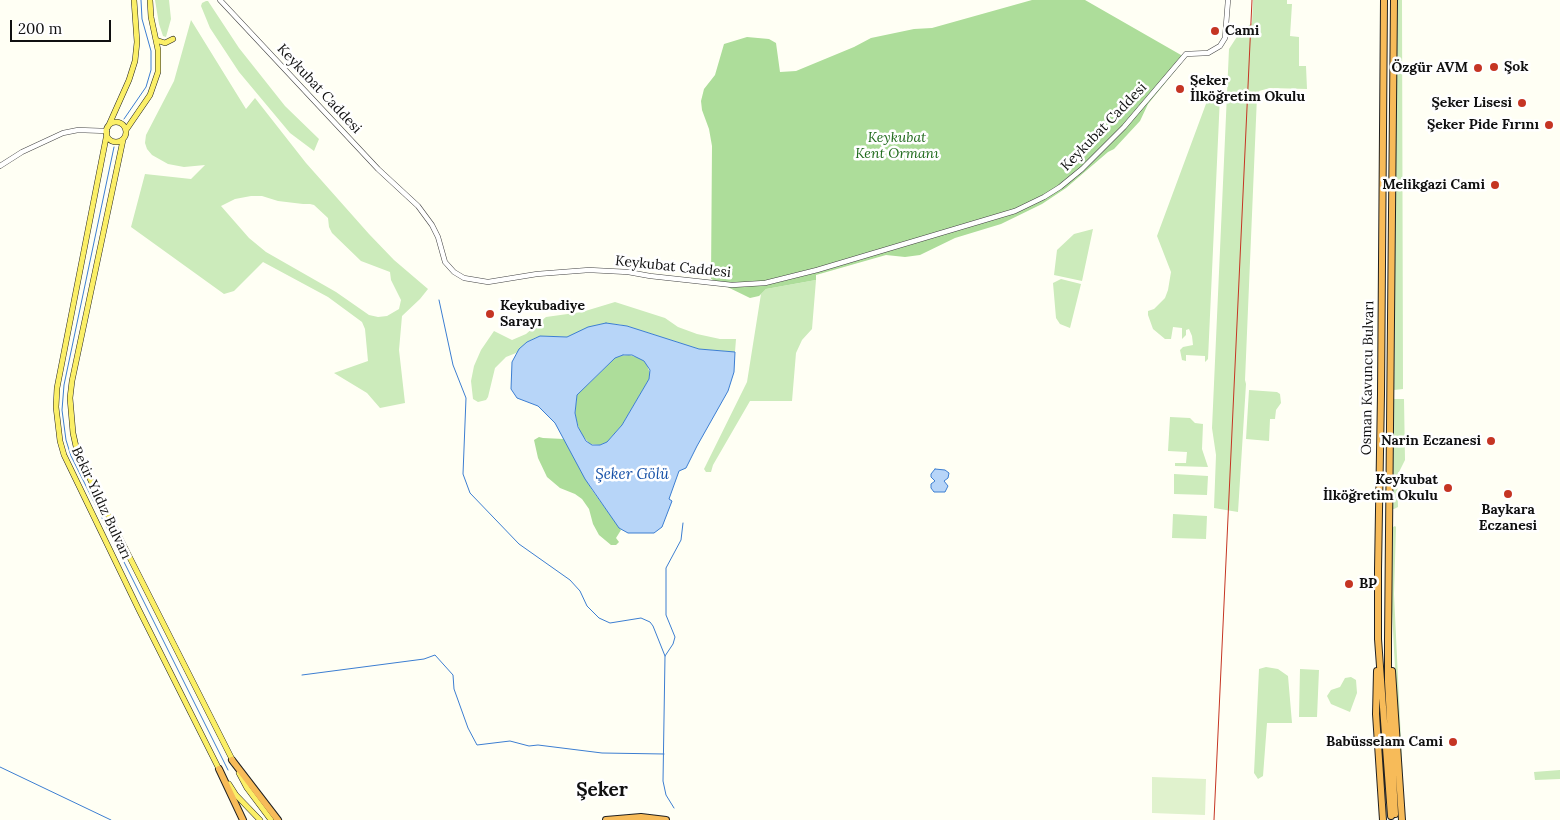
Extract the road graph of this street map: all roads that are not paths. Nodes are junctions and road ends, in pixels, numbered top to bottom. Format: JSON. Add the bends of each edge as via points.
{"nodes":[{"id":1,"x":134,"y":0,"type":"edge"},
{"id":2,"x":150,"y":0,"type":"edge"},
{"id":3,"x":220,"y":0,"type":"edge"},
{"id":4,"x":1228,"y":0,"type":"edge"},
{"id":5,"x":1384,"y":0,"type":"edge"},
{"id":6,"x":1394,"y":0,"type":"edge"},
{"id":7,"x":173,"y":39,"type":"dead end"},
{"id":8,"x":156,"y":40,"type":"junction"},
{"id":9,"x":126,"y":130,"type":"junction"},
{"id":10,"x":107,"y":131,"type":"junction"},
{"id":11,"x":123,"y":140,"type":"junction"},
{"id":12,"x":0,"y":166,"type":"edge"},
{"id":13,"x":1378,"y":639,"type":"junction"},
{"id":14,"x":232,"y":760,"type":"junction"},
{"id":15,"x":219,"y":769,"type":"junction"},
{"id":16,"x":1399,"y":817,"type":"edge"},
{"id":17,"x":243,"y":820,"type":"edge"},
{"id":18,"x":260,"y":820,"type":"edge"},
{"id":19,"x":271,"y":820,"type":"edge"},
{"id":20,"x":278,"y":820,"type":"edge"},
{"id":21,"x":606,"y":820,"type":"edge"},
{"id":22,"x":666,"y":820,"type":"edge"},
{"id":23,"x":1383,"y":820,"type":"edge"}],
"edges":[{"from":1,"to":10,"type":"main road","name":"Bekir Yıldız Bulvarı","via":[[135,61]]},
{"from":2,"to":8,"type":"main road"},
{"from":3,"to":4,"type":"street","name":"Keykubat Caddesi","via":[[378,169],[418,206],[438,236],[445,262],[464,278],[488,282],[590,270],[732,285],[765,283],[817,270],[1015,211],[1044,197],[1082,169],[1124,127],[1186,54],[1208,53],[1220,46],[1225,38]]},
{"from":5,"to":13,"type":"highway","name":"Osman Kavuncu Bulvarı"},
{"from":6,"to":16,"type":"highway","name":"Osman Kavuncu Bulvarı","via":[[1388,640]]},
{"from":7,"to":8,"type":"main road","via":[[166,43]]},
{"from":8,"to":9,"type":"main road","via":[[159,60],[155,84]]},
{"from":9,"to":10,"type":"main road","via":[[117,122]]},
{"from":9,"to":11,"type":"main road"},
{"from":10,"to":11,"type":"main road","via":[[113,142]]},
{"from":10,"to":12,"type":"street","via":[[63,133]]},
{"from":10,"to":15,"type":"main road","name":"Bekir Yıldız Bulvarı","via":[[57,388],[60,441],[139,610]]},
{"from":11,"to":14,"type":"main road","name":"Bekir Yıldız Bulvarı","via":[[71,387],[72,433],[92,483]]},
{"from":13,"to":16,"type":"highway","name":"Osman Kavuncu Bulvarı"},
{"from":13,"to":23,"type":"highway","via":[[1376,714]]},
{"from":14,"to":19,"type":"main road","name":"Bekir Yıldız Bulvarı","via":[[247,788]]},
{"from":14,"to":20,"type":"highway"},
{"from":15,"to":17,"type":"highway"},
{"from":15,"to":18,"type":"main road","name":"Bekir Yıldız Bulvarı","via":[[236,795]]},
{"from":21,"to":22,"type":"highway","via":[[641,817]]}]}
